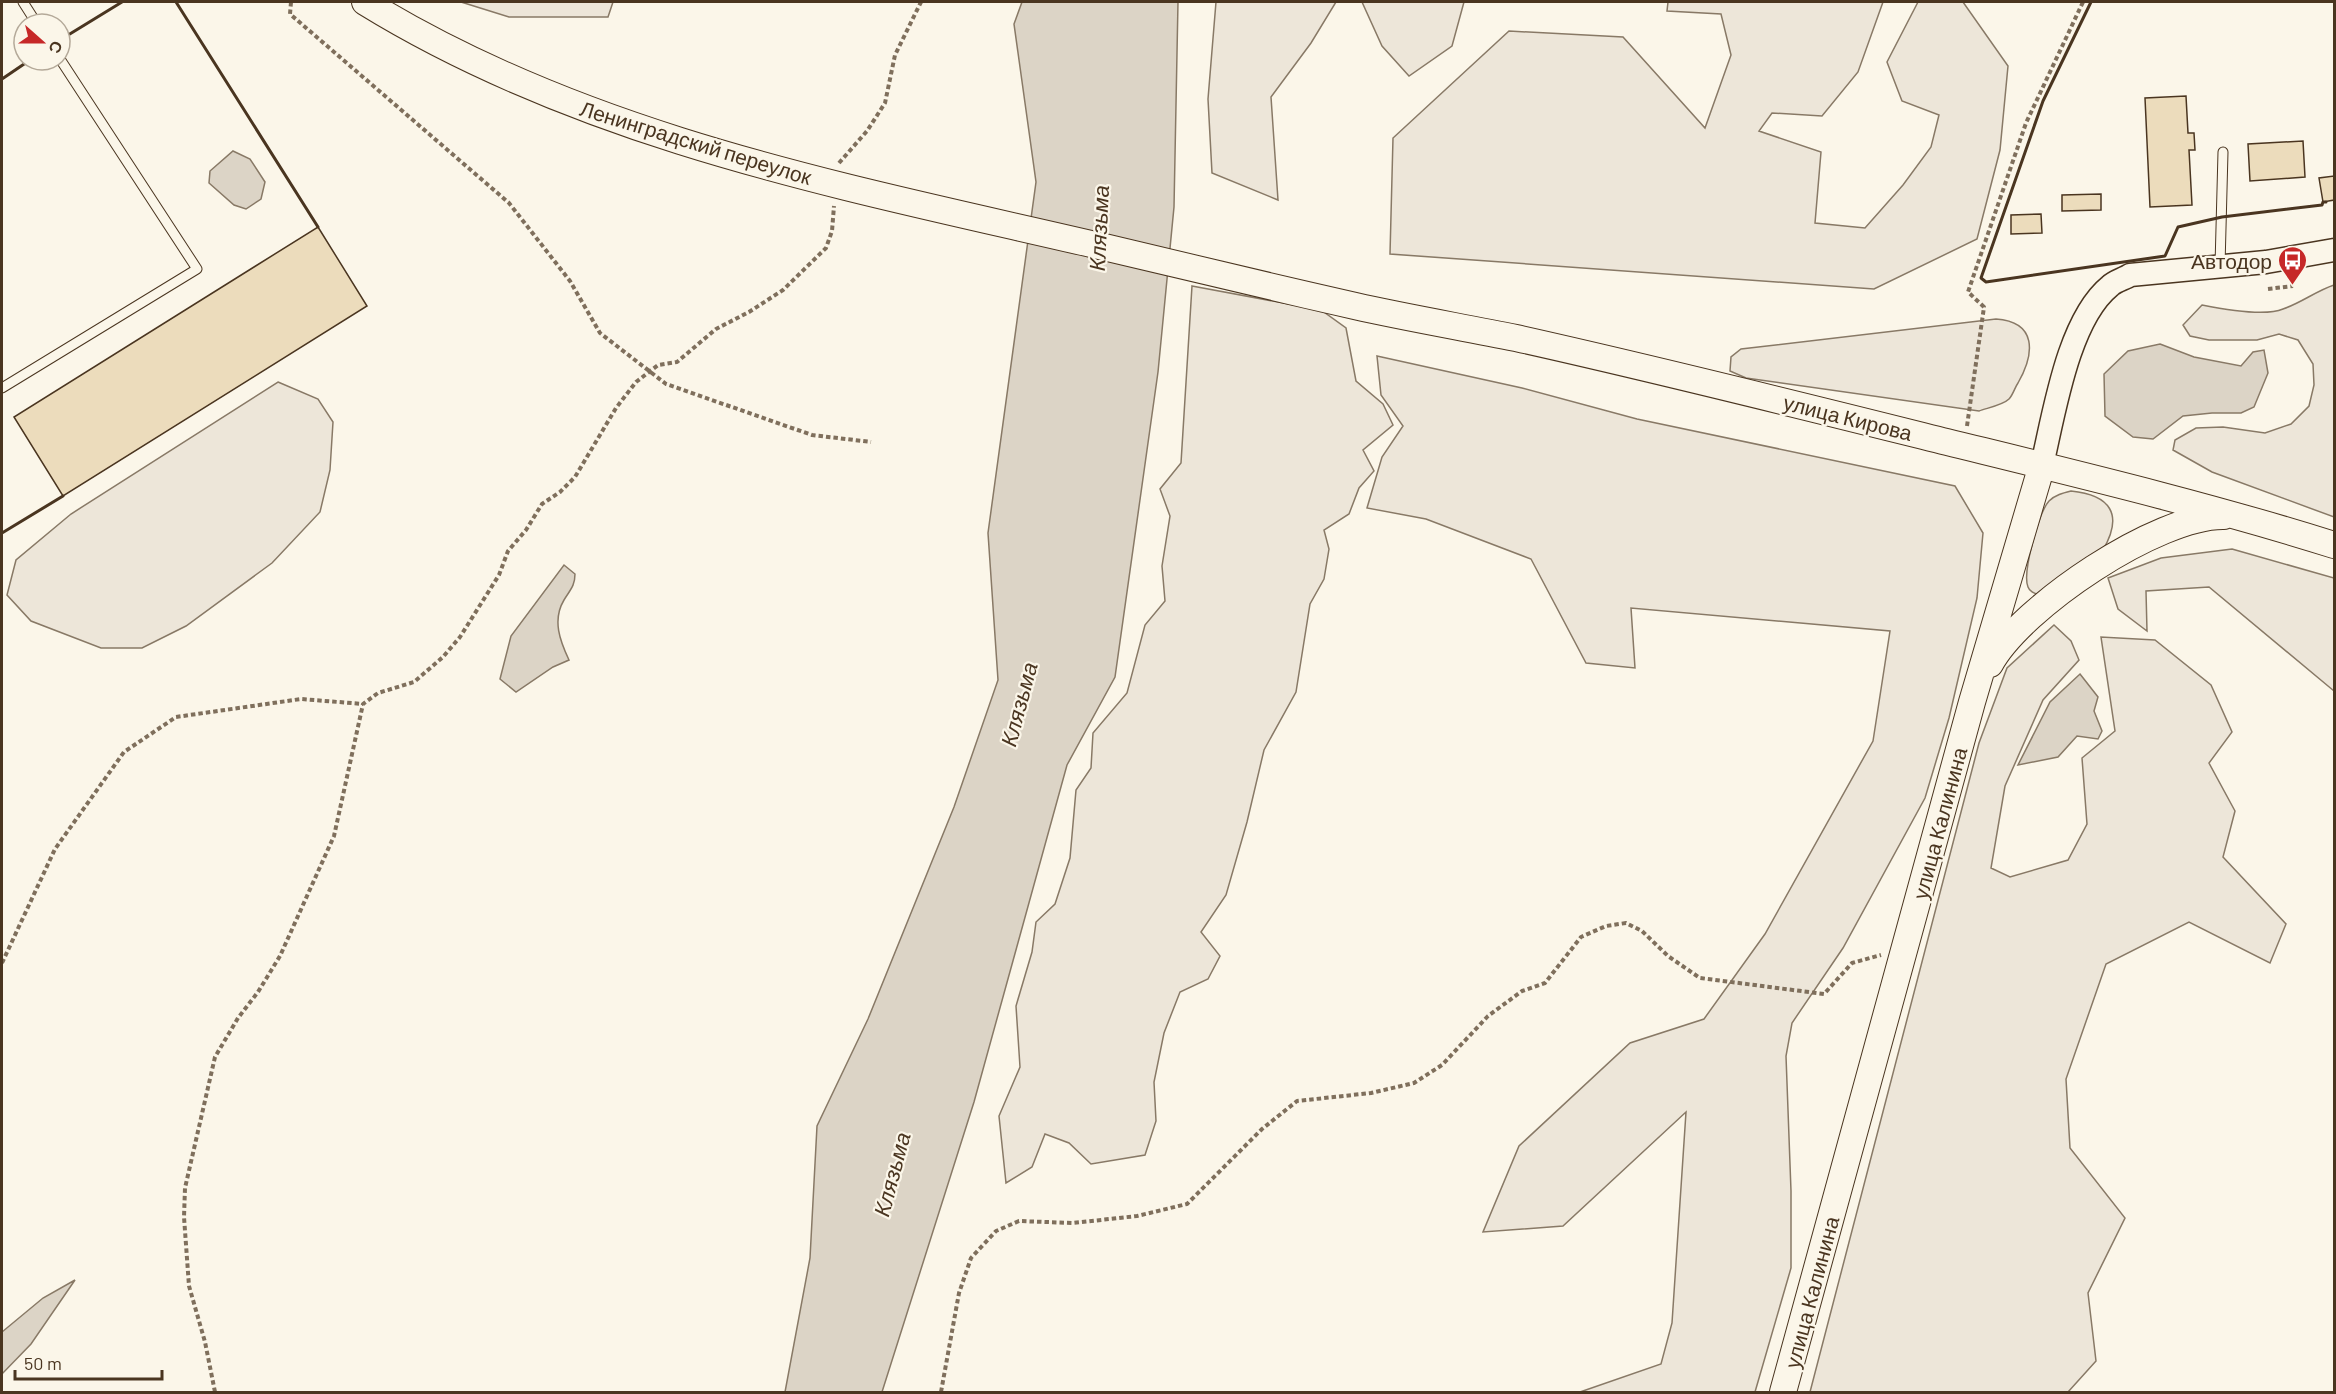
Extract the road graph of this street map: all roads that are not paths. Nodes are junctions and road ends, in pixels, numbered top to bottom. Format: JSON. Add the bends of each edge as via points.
{"nodes":[{"id":1,"x":365,"y":2,"type":"edge"},
{"id":2,"x":68,"y":72,"type":"edge"},
{"id":3,"x":2223,"y":152,"type":"dead end"},
{"id":4,"x":2334,"y":250,"type":"edge"},
{"id":5,"x":2220,"y":267,"type":"junction"},
{"id":6,"x":1358,"y":307,"type":"joint"},
{"id":7,"x":2,"y":388,"type":"edge"},
{"id":8,"x":2042,"y":465,"type":"junction"},
{"id":9,"x":2251,"y":519,"type":"junction"},
{"id":10,"x":2334,"y":545,"type":"edge"},
{"id":11,"x":1972,"y":702,"type":"junction"},
{"id":12,"x":1783,"y":1392,"type":"edge"}],
"edges":[{"from":1,"to":6,"type":"main road","name":"Ленинградский переулок","via":[[499,74],[662,136],[836,184]]},
{"from":2,"to":7,"type":"lane","via":[[197,269]]},
{"from":3,"to":5,"type":"lane"},
{"from":4,"to":5,"type":"street"},
{"from":5,"to":8,"type":"street","name":"улица Калинина","via":[[2130,275],[2110,286],[2096,301],[2067,361]]},
{"from":6,"to":8,"type":"main road","name":"улица Кирова","via":[[1515,338]]},
{"from":8,"to":9,"type":"main road","name":"улица Кирова"},
{"from":8,"to":11,"type":"main road","name":"улица Калинина"},
{"from":9,"to":10,"type":"main road","name":"улица Кирова"},
{"from":9,"to":11,"type":"main road","via":[[2200,517],[2160,531],[2115,556],[2025,620],[1993,658]]},
{"from":11,"to":12,"type":"main road","name":"улица Калинина"}]}
